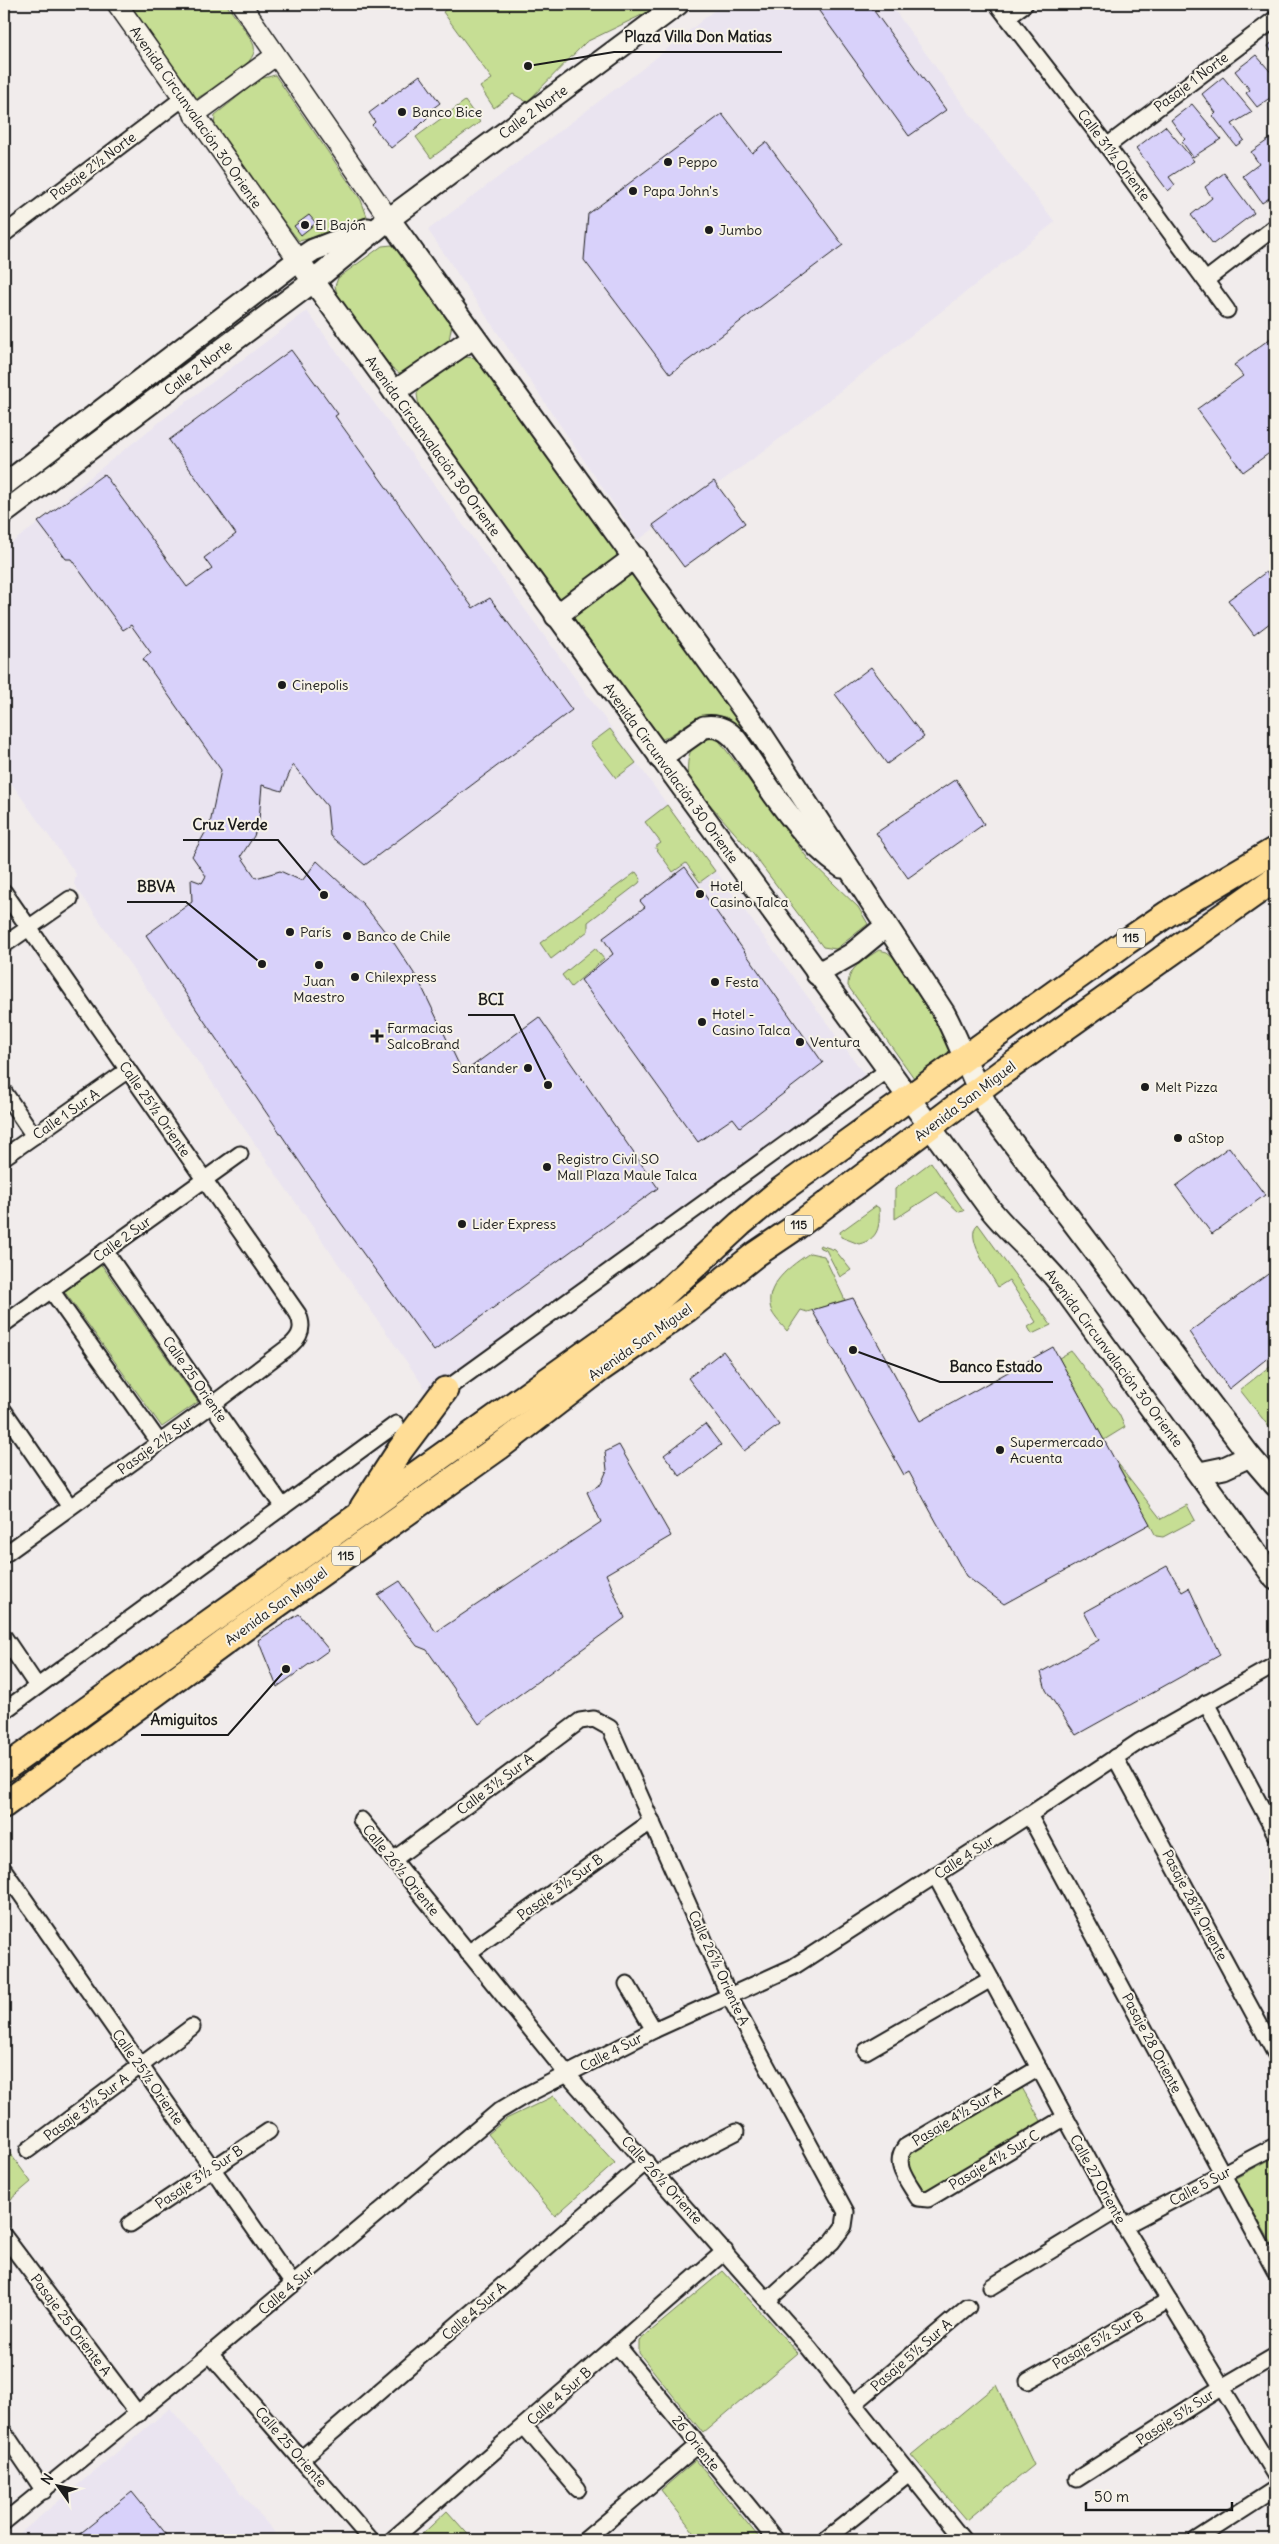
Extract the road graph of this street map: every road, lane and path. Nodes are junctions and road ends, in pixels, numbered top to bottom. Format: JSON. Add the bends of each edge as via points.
{"nodes":[{"id":1,"x":117,"y":4,"type":"edge"},
{"id":2,"x":241,"y":4,"type":"edge"},
{"id":3,"x":997,"y":4,"type":"edge"},
{"id":4,"x":1025,"y":4,"type":"edge"},
{"id":5,"x":673,"y":5,"type":"edge"},
{"id":6,"x":1008,"y":17,"type":"junction"},
{"id":7,"x":1275,"y":19,"type":"edge"},
{"id":8,"x":275,"y":56,"type":"junction"},
{"id":9,"x":182,"y":99,"type":"junction"},
{"id":10,"x":194,"y":115,"type":"junction"},
{"id":11,"x":1107,"y":146,"type":"junction"},
{"id":12,"x":389,"y":220,"type":"junction"},
{"id":13,"x":1275,"y":227,"type":"edge"},
{"id":14,"x":4,"y":234,"type":"edge"},
{"id":15,"x":298,"y":260,"type":"junction"},
{"id":16,"x":315,"y":280,"type":"junction"},
{"id":17,"x":1206,"y":280,"type":"junction"},
{"id":18,"x":1226,"y":310,"type":"dead end"},
{"id":19,"x":474,"y":337,"type":"junction"},
{"id":20,"x":394,"y":392,"type":"junction"},
{"id":21,"x":4,"y":485,"type":"edge"},
{"id":22,"x":4,"y":513,"type":"edge"},
{"id":23,"x":635,"y":558,"type":"junction"},
{"id":24,"x":556,"y":616,"type":"junction"},
{"id":25,"x":660,"y":758,"type":"junction"},
{"id":26,"x":1275,"y":850,"type":"edge"},
{"id":27,"x":853,"y":874,"type":"junction"},
{"id":28,"x":1275,"y":879,"type":"edge"},
{"id":29,"x":4,"y":892,"type":"edge"},
{"id":30,"x":70,"y":899,"type":"dead end"},
{"id":31,"x":886,"y":926,"type":"junction"},
{"id":32,"x":29,"y":928,"type":"junction"},
{"id":33,"x":4,"y":945,"type":"edge"},
{"id":34,"x":817,"y":974,"type":"junction"},
{"id":35,"x":966,"y":1056,"type":"junction"},
{"id":36,"x":128,"y":1070,"type":"junction"},
{"id":37,"x":888,"y":1070,"type":"junction"},
{"id":38,"x":980,"y":1089,"type":"junction"},
{"id":39,"x":4,"y":1092,"type":"edge"},
{"id":40,"x":909,"y":1099,"type":"junction"},
{"id":41,"x":930,"y":1127,"type":"junction"},
{"id":42,"x":34,"y":1136,"type":"junction"},
{"id":43,"x":240,"y":1154,"type":"dead end"},
{"id":44,"x":4,"y":1157,"type":"edge"},
{"id":45,"x":204,"y":1180,"type":"junction"},
{"id":46,"x":105,"y":1251,"type":"junction"},
{"id":47,"x":51,"y":1290,"type":"junction"},
{"id":48,"x":4,"y":1324,"type":"edge"},
{"id":49,"x":301,"y":1330,"type":"joint"},
{"id":50,"x":445,"y":1390,"type":"joint"},
{"id":51,"x":213,"y":1404,"type":"junction"},
{"id":52,"x":4,"y":1411,"type":"edge"},
{"id":53,"x":396,"y":1424,"type":"dead end"},
{"id":54,"x":159,"y":1442,"type":"junction"},
{"id":55,"x":1250,"y":1456,"type":"junction"},
{"id":56,"x":1200,"y":1473,"type":"junction"},
{"id":57,"x":1275,"y":1485,"type":"edge"},
{"id":58,"x":70,"y":1507,"type":"junction"},
{"id":59,"x":283,"y":1507,"type":"junction"},
{"id":60,"x":357,"y":1517,"type":"junction"},
{"id":61,"x":4,"y":1555,"type":"edge"},
{"id":62,"x":1275,"y":1579,"type":"edge"},
{"id":63,"x":4,"y":1637,"type":"edge"},
{"id":64,"x":1275,"y":1666,"type":"edge"},
{"id":65,"x":37,"y":1686,"type":"junction"},
{"id":66,"x":1206,"y":1703,"type":"junction"},
{"id":67,"x":4,"y":1711,"type":"edge"},
{"id":68,"x":600,"y":1721,"type":"joint"},
{"id":69,"x":1115,"y":1756,"type":"junction"},
{"id":70,"x":4,"y":1769,"type":"edge"},
{"id":71,"x":4,"y":1805,"type":"edge"},
{"id":72,"x":1030,"y":1815,"type":"junction"},
{"id":73,"x":360,"y":1820,"type":"dead end"},
{"id":74,"x":652,"y":1821,"type":"junction"},
{"id":75,"x":1275,"y":1833,"type":"edge"},
{"id":76,"x":393,"y":1860,"type":"junction"},
{"id":77,"x":4,"y":1870,"type":"edge"},
{"id":78,"x":935,"y":1876,"type":"junction"},
{"id":79,"x":468,"y":1953,"type":"junction"},
{"id":80,"x":991,"y":1979,"type":"junction"},
{"id":81,"x":627,"y":1984,"type":"dead end"},
{"id":82,"x":730,"y":1996,"type":"junction"},
{"id":83,"x":192,"y":2027,"type":"dead end"},
{"id":84,"x":654,"y":2030,"type":"junction"},
{"id":85,"x":866,"y":2051,"type":"dead end"},
{"id":86,"x":1275,"y":2053,"type":"edge"},
{"id":87,"x":140,"y":2066,"type":"junction"},
{"id":88,"x":1039,"y":2068,"type":"junction"},
{"id":89,"x":567,"y":2074,"type":"junction"},
{"id":90,"x":1064,"y":2118,"type":"junction"},
{"id":91,"x":269,"y":2131,"type":"dead end"},
{"id":92,"x":736,"y":2132,"type":"dead end"},
{"id":93,"x":1275,"y":2146,"type":"edge"},
{"id":94,"x":28,"y":2150,"type":"dead end"},
{"id":95,"x":651,"y":2168,"type":"junction"},
{"id":96,"x":212,"y":2169,"type":"junction"},
{"id":97,"x":1223,"y":2174,"type":"junction"},
{"id":98,"x":922,"y":2200,"type":"joint"},
{"id":99,"x":1116,"y":2211,"type":"junction"},
{"id":100,"x":130,"y":2224,"type":"dead end"},
{"id":101,"x":1124,"y":2226,"type":"junction"},
{"id":102,"x":4,"y":2236,"type":"edge"},
{"id":103,"x":725,"y":2251,"type":"junction"},
{"id":104,"x":1275,"y":2271,"type":"edge"},
{"id":105,"x":293,"y":2284,"type":"junction"},
{"id":106,"x":991,"y":2287,"type":"dead end"},
{"id":107,"x":768,"y":2300,"type":"junction"},
{"id":108,"x":1169,"y":2300,"type":"junction"},
{"id":109,"x":968,"y":2307,"type":"dead end"},
{"id":110,"x":617,"y":2345,"type":"junction"},
{"id":111,"x":210,"y":2354,"type":"junction"},
{"id":112,"x":1275,"y":2356,"type":"edge"},
{"id":113,"x":1028,"y":2381,"type":"dead end"},
{"id":114,"x":1222,"y":2387,"type":"junction"},
{"id":115,"x":854,"y":2404,"type":"junction"},
{"id":116,"x":138,"y":2414,"type":"junction"},
{"id":117,"x":524,"y":2426,"type":"junction"},
{"id":118,"x":4,"y":2432,"type":"edge"},
{"id":119,"x":698,"y":2445,"type":"junction"},
{"id":120,"x":301,"y":2459,"type":"junction"},
{"id":121,"x":910,"y":2473,"type":"junction"},
{"id":122,"x":1275,"y":2475,"type":"edge"},
{"id":123,"x":1077,"y":2480,"type":"dead end"},
{"id":124,"x":578,"y":2489,"type":"dead end"},
{"id":125,"x":1275,"y":2489,"type":"edge"},
{"id":126,"x":44,"y":2491,"type":"junction"},
{"id":127,"x":4,"y":2522,"type":"edge"},
{"id":128,"x":371,"y":2540,"type":"edge"},
{"id":129,"x":392,"y":2540,"type":"edge"},
{"id":130,"x":584,"y":2540,"type":"edge"},
{"id":131,"x":776,"y":2540,"type":"edge"},
{"id":132,"x":825,"y":2540,"type":"edge"},
{"id":133,"x":963,"y":2540,"type":"edge"},
{"id":134,"x":1196,"y":2540,"type":"edge"}],
"edges":[{"from":1,"to":9,"type":"street","name":"Avenida Circunvalación 30 Oriente"},
{"from":2,"to":8,"type":"street"},
{"from":3,"to":6,"type":"street","name":"Calle 31½ Oriente"},
{"from":4,"to":6,"type":"street"},
{"from":5,"to":12,"type":"main road","name":"Calle 2 Norte"},
{"from":6,"to":11,"type":"street","name":"Calle 31½ Oriente"},
{"from":7,"to":11,"type":"street","name":"Pasaje 1 Norte"},
{"from":8,"to":10,"type":"street"},
{"from":8,"to":12,"type":"street"},
{"from":9,"to":10,"type":"street","name":"Avenida Circunvalación 30 Oriente"},
{"from":9,"to":14,"type":"street","name":"Pasaje 2½ Norte"},
{"from":10,"to":15,"type":"street","name":"Avenida Circunvalación 30 Oriente"},
{"from":11,"to":17,"type":"street","name":"Calle 31½ Oriente"},
{"from":12,"to":15,"type":"main road","name":"Calle 2 Norte","via":[[313,250]]},
{"from":12,"to":16,"type":"main road","name":"Calle 2 Norte"},
{"from":12,"to":19,"type":"main road"},
{"from":13,"to":17,"type":"street"},
{"from":15,"to":16,"type":"main road","name":"Avenida Circunvalación 30 Oriente"},
{"from":15,"to":21,"type":"main road","name":"Calle 2 Norte"},
{"from":16,"to":20,"type":"main road","name":"Avenida Circunvalación 30 Oriente"},
{"from":16,"to":22,"type":"main road","name":"Calle 2 Norte"},
{"from":17,"to":18,"type":"street","name":"Calle 31½ Oriente"},
{"from":19,"to":20,"type":"main road"},
{"from":19,"to":23,"type":"main road"},
{"from":20,"to":24,"type":"main road","name":"Avenida Circunvalación 30 Oriente"},
{"from":23,"to":24,"type":"main road"},
{"from":23,"to":27,"type":"main road","via":[[762,735]]},
{"from":24,"to":25,"type":"main road","name":"Avenida Circunvalación 30 Oriente"},
{"from":25,"to":27,"type":"main road","via":[[704,728],[711,726],[725,730],[736,740],[814,844]]},
{"from":25,"to":34,"type":"main road","name":"Avenida Circunvalación 30 Oriente"},
{"from":26,"to":35,"type":"highway","name":"Avenida San Miguel","number":"115","via":[[1167,914]]},
{"from":27,"to":31,"type":"main road"},
{"from":28,"to":38,"type":"highway","name":"Avenida San Miguel","number":"115"},
{"from":29,"to":32,"type":"street","name":"Calle 25½ Oriente"},
{"from":30,"to":32,"type":"street"},
{"from":31,"to":34,"type":"main road","via":[[852,954]]},
{"from":31,"to":35,"type":"main road","via":[[944,1013]]},
{"from":32,"to":33,"type":"street"},
{"from":32,"to":36,"type":"street","name":"Calle 25½ Oriente"},
{"from":34,"to":37,"type":"main road","name":"Avenida Circunvalación 30 Oriente"},
{"from":35,"to":38,"type":"main road"},
{"from":35,"to":40,"type":"highway","name":"Avenida San Miguel","number":"115"},
{"from":36,"to":42,"type":"street","name":"Calle 1 Sur A"},
{"from":36,"to":45,"type":"street","name":"Calle 25½ Oriente"},
{"from":37,"to":40,"type":"main road","name":"Avenida Circunvalación 30 Oriente"},
{"from":37,"to":50,"type":"street"},
{"from":38,"to":41,"type":"highway","name":"Avenida San Miguel","number":"115"},
{"from":38,"to":55,"type":"main road","via":[[984,1104],[997,1122]]},
{"from":39,"to":42,"type":"street"},
{"from":40,"to":41,"type":"main road","name":"Avenida Circunvalación 30 Oriente"},
{"from":40,"to":60,"type":"highway","name":"Avenida San Miguel","number":"115","via":[[760,1206],[682,1279],[639,1314]]},
{"from":41,"to":56,"type":"main road","name":"Avenida Circunvalación 30 Oriente","via":[[998,1220],[1058,1281]]},
{"from":41,"to":71,"type":"highway","name":"Avenida San Miguel","number":"115","via":[[756,1254],[687,1309],[600,1369],[499,1446]]},
{"from":42,"to":44,"type":"street","name":"Calle 1 Sur A"},
{"from":43,"to":45,"type":"street","name":"Calle 2 Sur"},
{"from":45,"to":46,"type":"street","name":"Calle 2 Sur"},
{"from":45,"to":49,"type":"street","name":"Calle 25½ Oriente","via":[[298,1314]]},
{"from":46,"to":47,"type":"street","name":"Calle 2 Sur"},
{"from":46,"to":51,"type":"street","name":"Calle 25 Oriente"},
{"from":47,"to":48,"type":"street","name":"Calle 2 Sur"},
{"from":47,"to":54,"type":"street"},
{"from":49,"to":51,"type":"street","name":"Pasaje 2½ Sur","via":[[296,1341]]},
{"from":50,"to":60,"type":"highway","via":[[400,1450]]},
{"from":51,"to":54,"type":"street","name":"Pasaje 2½ Sur"},
{"from":51,"to":59,"type":"street","name":"Calle 25 Oriente"},
{"from":52,"to":58,"type":"street"},
{"from":53,"to":59,"type":"street"},
{"from":54,"to":58,"type":"street","name":"Pasaje 2½ Sur"},
{"from":55,"to":56,"type":"main road","via":[[1224,1468]]},
{"from":55,"to":57,"type":"main road"},
{"from":56,"to":62,"type":"main road","name":"Avenida Circunvalación 30 Oriente"},
{"from":58,"to":61,"type":"street","name":"Pasaje 2½ Sur"},
{"from":59,"to":65,"type":"street"},
{"from":60,"to":70,"type":"highway","name":"Avenida San Miguel","number":"115"},
{"from":63,"to":65,"type":"street"},
{"from":64,"to":66,"type":"street","name":"Calle 4 Sur"},
{"from":65,"to":67,"type":"street"},
{"from":66,"to":69,"type":"street","name":"Calle 4 Sur"},
{"from":66,"to":75,"type":"street"},
{"from":68,"to":74,"type":"street","name":"Calle 26½ Oriente A","via":[[613,1733]]},
{"from":68,"to":76,"type":"street","name":"Calle 3½ Sur A","via":[[586,1719],[574,1725]]},
{"from":69,"to":72,"type":"street","name":"Calle 4 Sur"},
{"from":69,"to":86,"type":"street","name":"Pasaje 28½ Oriente"},
{"from":72,"to":78,"type":"street","name":"Calle 4 Sur"},
{"from":72,"to":97,"type":"street","name":"Pasaje 28 Oriente"},
{"from":73,"to":76,"type":"street","name":"Calle 26½ Oriente"},
{"from":74,"to":79,"type":"street","name":"Pasaje 3½ Sur B"},
{"from":74,"to":82,"type":"street","name":"Calle 26½ Oriente A"},
{"from":76,"to":79,"type":"street","name":"Calle 26½ Oriente"},
{"from":77,"to":87,"type":"street","name":"Calle 25½ Oriente"},
{"from":78,"to":80,"type":"street","name":"Calle 27 Oriente"},
{"from":78,"to":82,"type":"street","name":"Calle 4 Sur","via":[[793,1967]]},
{"from":79,"to":89,"type":"street","name":"Calle 26½ Oriente"},
{"from":80,"to":85,"type":"street"},
{"from":80,"to":88,"type":"street","name":"Calle 27 Oriente"},
{"from":81,"to":84,"type":"street"},
{"from":82,"to":84,"type":"street","name":"Calle 4 Sur"},
{"from":82,"to":107,"type":"street","name":"Calle 26½ Oriente A","via":[[846,2212],[844,2226],[832,2242]]},
{"from":83,"to":87,"type":"street","name":"Pasaje 3½ Sur A"},
{"from":84,"to":89,"type":"street","name":"Calle 4 Sur"},
{"from":87,"to":94,"type":"street","name":"Pasaje 3½ Sur A"},
{"from":87,"to":96,"type":"street","name":"Calle 25½ Oriente"},
{"from":88,"to":90,"type":"street","name":"Calle 27 Oriente"},
{"from":88,"to":98,"type":"street","name":"Pasaje 4½ Sur A","via":[[905,2147],[898,2162]]},
{"from":89,"to":95,"type":"street","name":"Calle 26½ Oriente"},
{"from":89,"to":105,"type":"street","name":"Calle 4 Sur","via":[[484,2122]]},
{"from":90,"to":98,"type":"street","name":"Pasaje 4½ Sur C"},
{"from":90,"to":99,"type":"street","name":"Calle 27 Oriente"},
{"from":91,"to":96,"type":"street","name":"Pasaje 3½ Sur B"},
{"from":92,"to":95,"type":"street","name":"Calle 4 Sur A"},
{"from":93,"to":97,"type":"street","name":"Calle 5 Sur"},
{"from":95,"to":103,"type":"street","name":"Calle 26½ Oriente"},
{"from":95,"to":120,"type":"street","name":"Calle 4 Sur A"},
{"from":96,"to":100,"type":"street","name":"Pasaje 3½ Sur B"},
{"from":96,"to":105,"type":"street","name":"Calle 25½ Oriente"},
{"from":97,"to":101,"type":"street","name":"Calle 5 Sur"},
{"from":97,"to":104,"type":"street","name":"Pasaje 28 Oriente"},
{"from":99,"to":101,"type":"street","name":"Calle 27 Oriente"},
{"from":99,"to":106,"type":"street"},
{"from":101,"to":108,"type":"street","name":"Calle 27 Oriente"},
{"from":102,"to":116,"type":"street","name":"Pasaje 25 Oriente A"},
{"from":103,"to":107,"type":"street","name":"Calle 26½ Oriente"},
{"from":103,"to":110,"type":"street","name":"Calle 4 Sur B"},
{"from":105,"to":111,"type":"street","name":"Calle 4 Sur"},
{"from":107,"to":115,"type":"street","name":"Calle 26½ Oriente"},
{"from":108,"to":113,"type":"street","name":"Pasaje 5½ Sur B"},
{"from":108,"to":114,"type":"street","name":"Calle 27 Oriente"},
{"from":109,"to":115,"type":"street","name":"Pasaje 5½ Sur A"},
{"from":110,"to":117,"type":"street","name":"Calle 4 Sur B"},
{"from":110,"to":119,"type":"street","name":"26 Oriente"},
{"from":111,"to":116,"type":"street","name":"Calle 4 Sur"},
{"from":111,"to":120,"type":"street","name":"Calle 25 Oriente"},
{"from":112,"to":114,"type":"street","name":"Pasaje 5½ Sur"},
{"from":114,"to":122,"type":"street","name":"Calle 27 Oriente"},
{"from":114,"to":123,"type":"street","name":"Pasaje 5½ Sur"},
{"from":115,"to":121,"type":"street","name":"Calle 26½ Oriente"},
{"from":116,"to":126,"type":"street","name":"Calle 4 Sur"},
{"from":117,"to":124,"type":"street"},
{"from":117,"to":129,"type":"street","name":"Calle 4 Sur B"},
{"from":118,"to":126,"type":"street"},
{"from":119,"to":130,"type":"street"},
{"from":119,"to":131,"type":"street","name":"26 Oriente"},
{"from":120,"to":128,"type":"street","name":"Calle 25 Oriente"},
{"from":121,"to":132,"type":"street"},
{"from":121,"to":133,"type":"street","name":"Calle 26½ Oriente"},
{"from":125,"to":134,"type":"street"},
{"from":126,"to":127,"type":"street","name":"Calle 4 Sur"}]}
